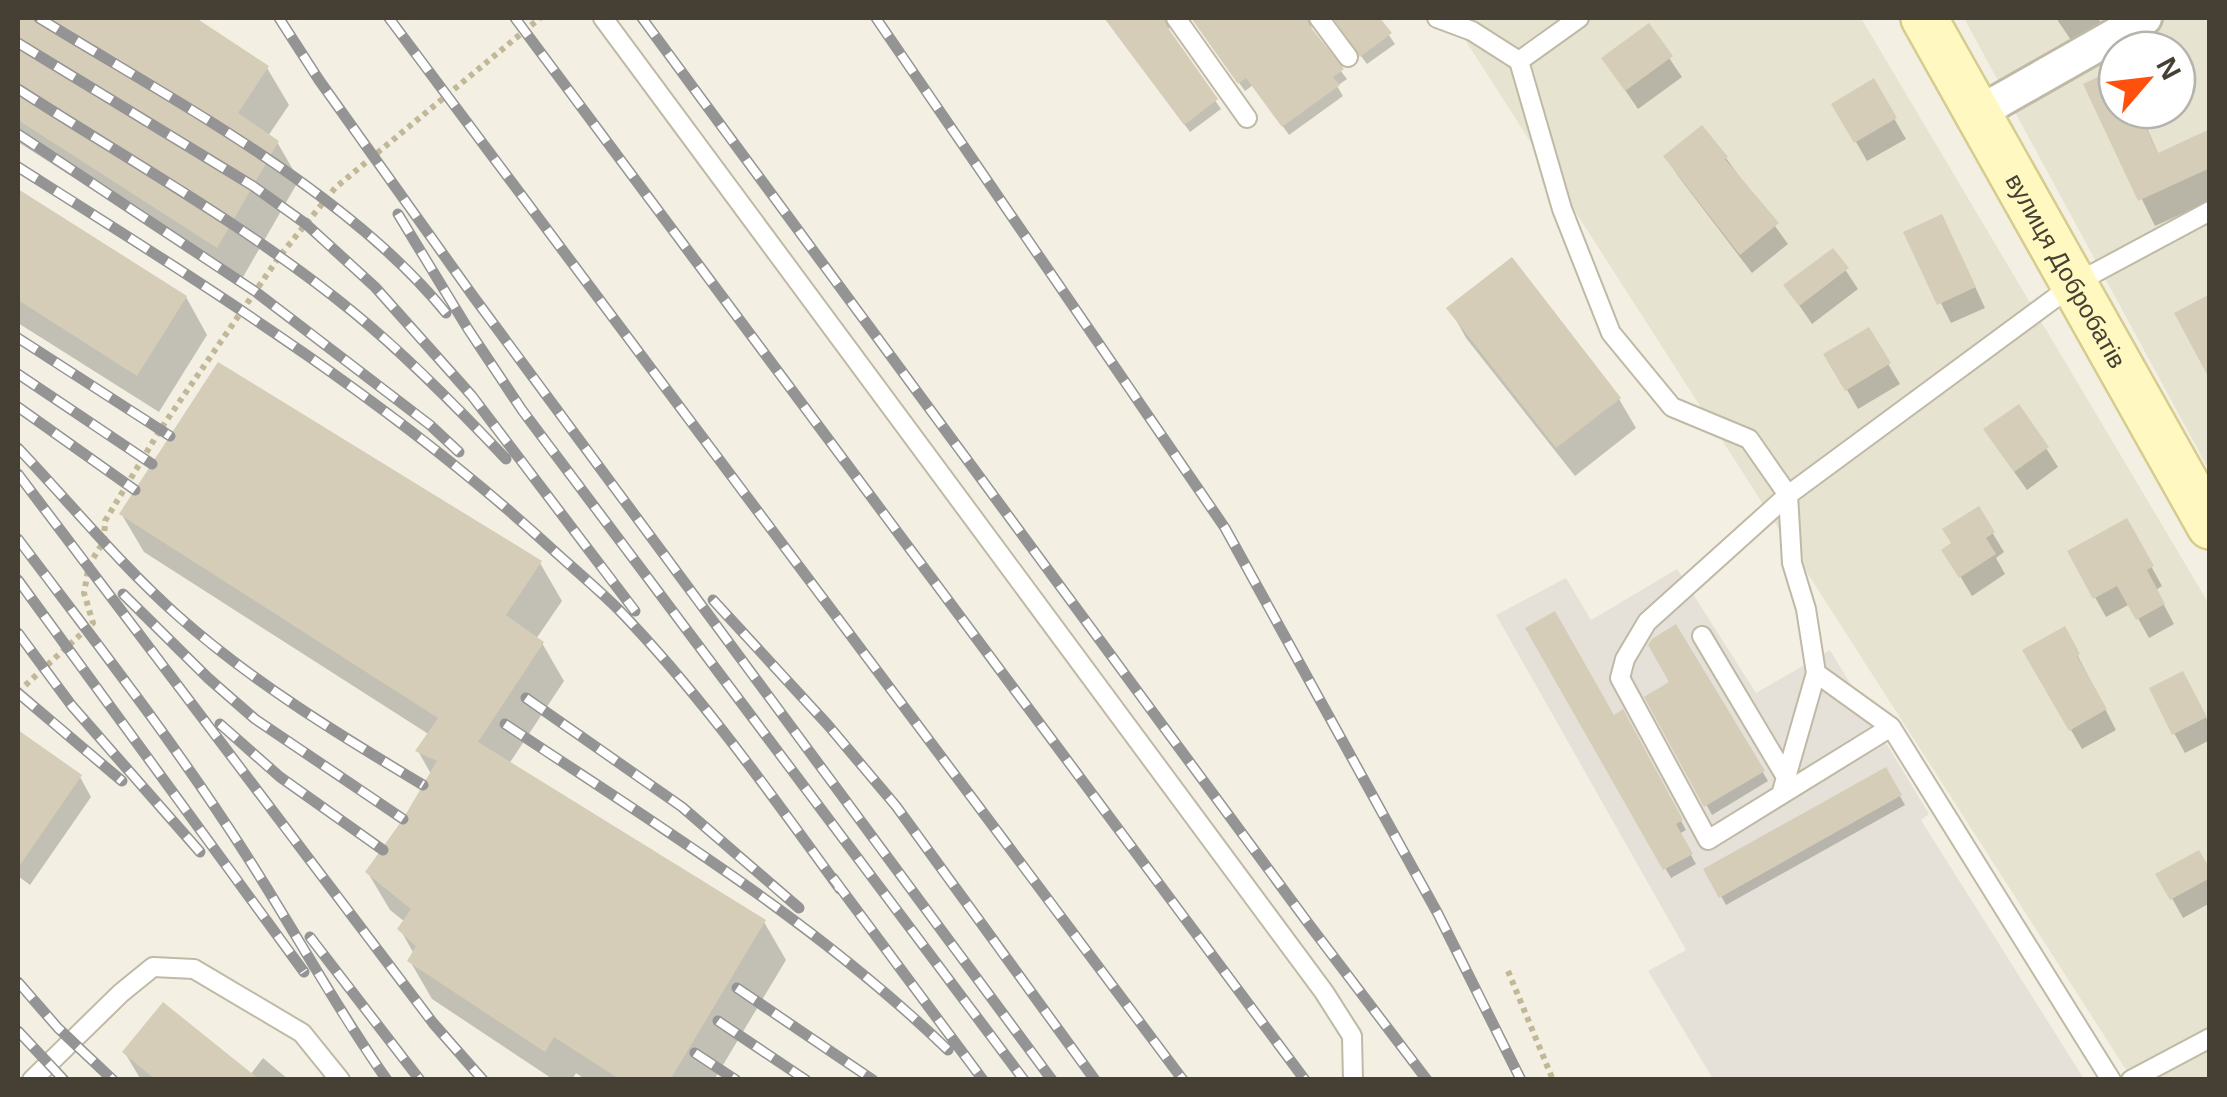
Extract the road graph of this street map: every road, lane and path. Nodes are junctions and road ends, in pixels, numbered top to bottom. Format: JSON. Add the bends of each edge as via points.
{"nodes":[{"id":1,"x":540,"y":18,"type":"edge"},
{"id":2,"x":603,"y":18,"type":"edge"},
{"id":3,"x":1176,"y":18,"type":"edge"},
{"id":4,"x":1319,"y":18,"type":"edge"},
{"id":5,"x":1437,"y":18,"type":"edge"},
{"id":6,"x":1579,"y":18,"type":"edge"},
{"id":7,"x":1924,"y":18,"type":"edge"},
{"id":8,"x":2144,"y":18,"type":"edge"},
{"id":9,"x":1348,"y":57,"type":"dead end"},
{"id":10,"x":1518,"y":61,"type":"junction"},
{"id":11,"x":1978,"y":113,"type":"junction"},
{"id":12,"x":1246,"y":118,"type":"dead end"},
{"id":13,"x":2210,"y":211,"type":"edge"},
{"id":14,"x":2074,"y":284,"type":"junction"},
{"id":15,"x":1788,"y":495,"type":"junction"},
{"id":16,"x":2210,"y":526,"type":"edge"},
{"id":17,"x":1702,"y":636,"type":"dead end"},
{"id":18,"x":1816,"y":674,"type":"junction"},
{"id":19,"x":18,"y":692,"type":"edge"},
{"id":20,"x":1891,"y":727,"type":"junction"},
{"id":21,"x":1783,"y":786,"type":"junction"},
{"id":22,"x":1508,"y":971,"type":"dead end"},
{"id":23,"x":2210,"y":1038,"type":"edge"},
{"id":24,"x":32,"y":1080,"type":"edge"},
{"id":25,"x":340,"y":1080,"type":"edge"},
{"id":26,"x":1353,"y":1080,"type":"edge"},
{"id":27,"x":1553,"y":1080,"type":"edge"},
{"id":28,"x":2111,"y":1080,"type":"edge"},
{"id":29,"x":2131,"y":1080,"type":"edge"}],
"edges":[{"from":1,"to":19,"type":"path","via":[[336,188],[279,257],[105,521],[84,593],[93,623]]},
{"from":2,"to":26,"type":"lane","via":[[1324,992],[1352,1036]]},
{"from":3,"to":12,"type":"lane"},
{"from":4,"to":9,"type":"lane"},
{"from":5,"to":10,"type":"lane"},
{"from":6,"to":10,"type":"lane"},
{"from":7,"to":11,"type":"street","name":"вулиця Добробатів"},
{"from":8,"to":11,"type":"street"},
{"from":10,"to":15,"type":"lane","via":[[1562,209],[1612,333],[1672,406],[1749,440]]},
{"from":11,"to":14,"type":"street","name":"вулиця Добробатів"},
{"from":13,"to":14,"type":"lane"},
{"from":14,"to":15,"type":"lane"},
{"from":14,"to":16,"type":"street","name":"вулиця Добробатів"},
{"from":15,"to":18,"type":"lane","via":[[1792,564]]},
{"from":15,"to":21,"type":"lane","via":[[1647,622],[1620,678],[1708,840]]},
{"from":17,"to":21,"type":"lane"},
{"from":18,"to":20,"type":"lane"},
{"from":18,"to":21,"type":"lane"},
{"from":20,"to":21,"type":"lane"},
{"from":20,"to":28,"type":"lane"},
{"from":22,"to":27,"type":"path"},
{"from":23,"to":29,"type":"lane"},
{"from":24,"to":25,"type":"lane","via":[[153,967],[194,969],[302,1033]]}]}
